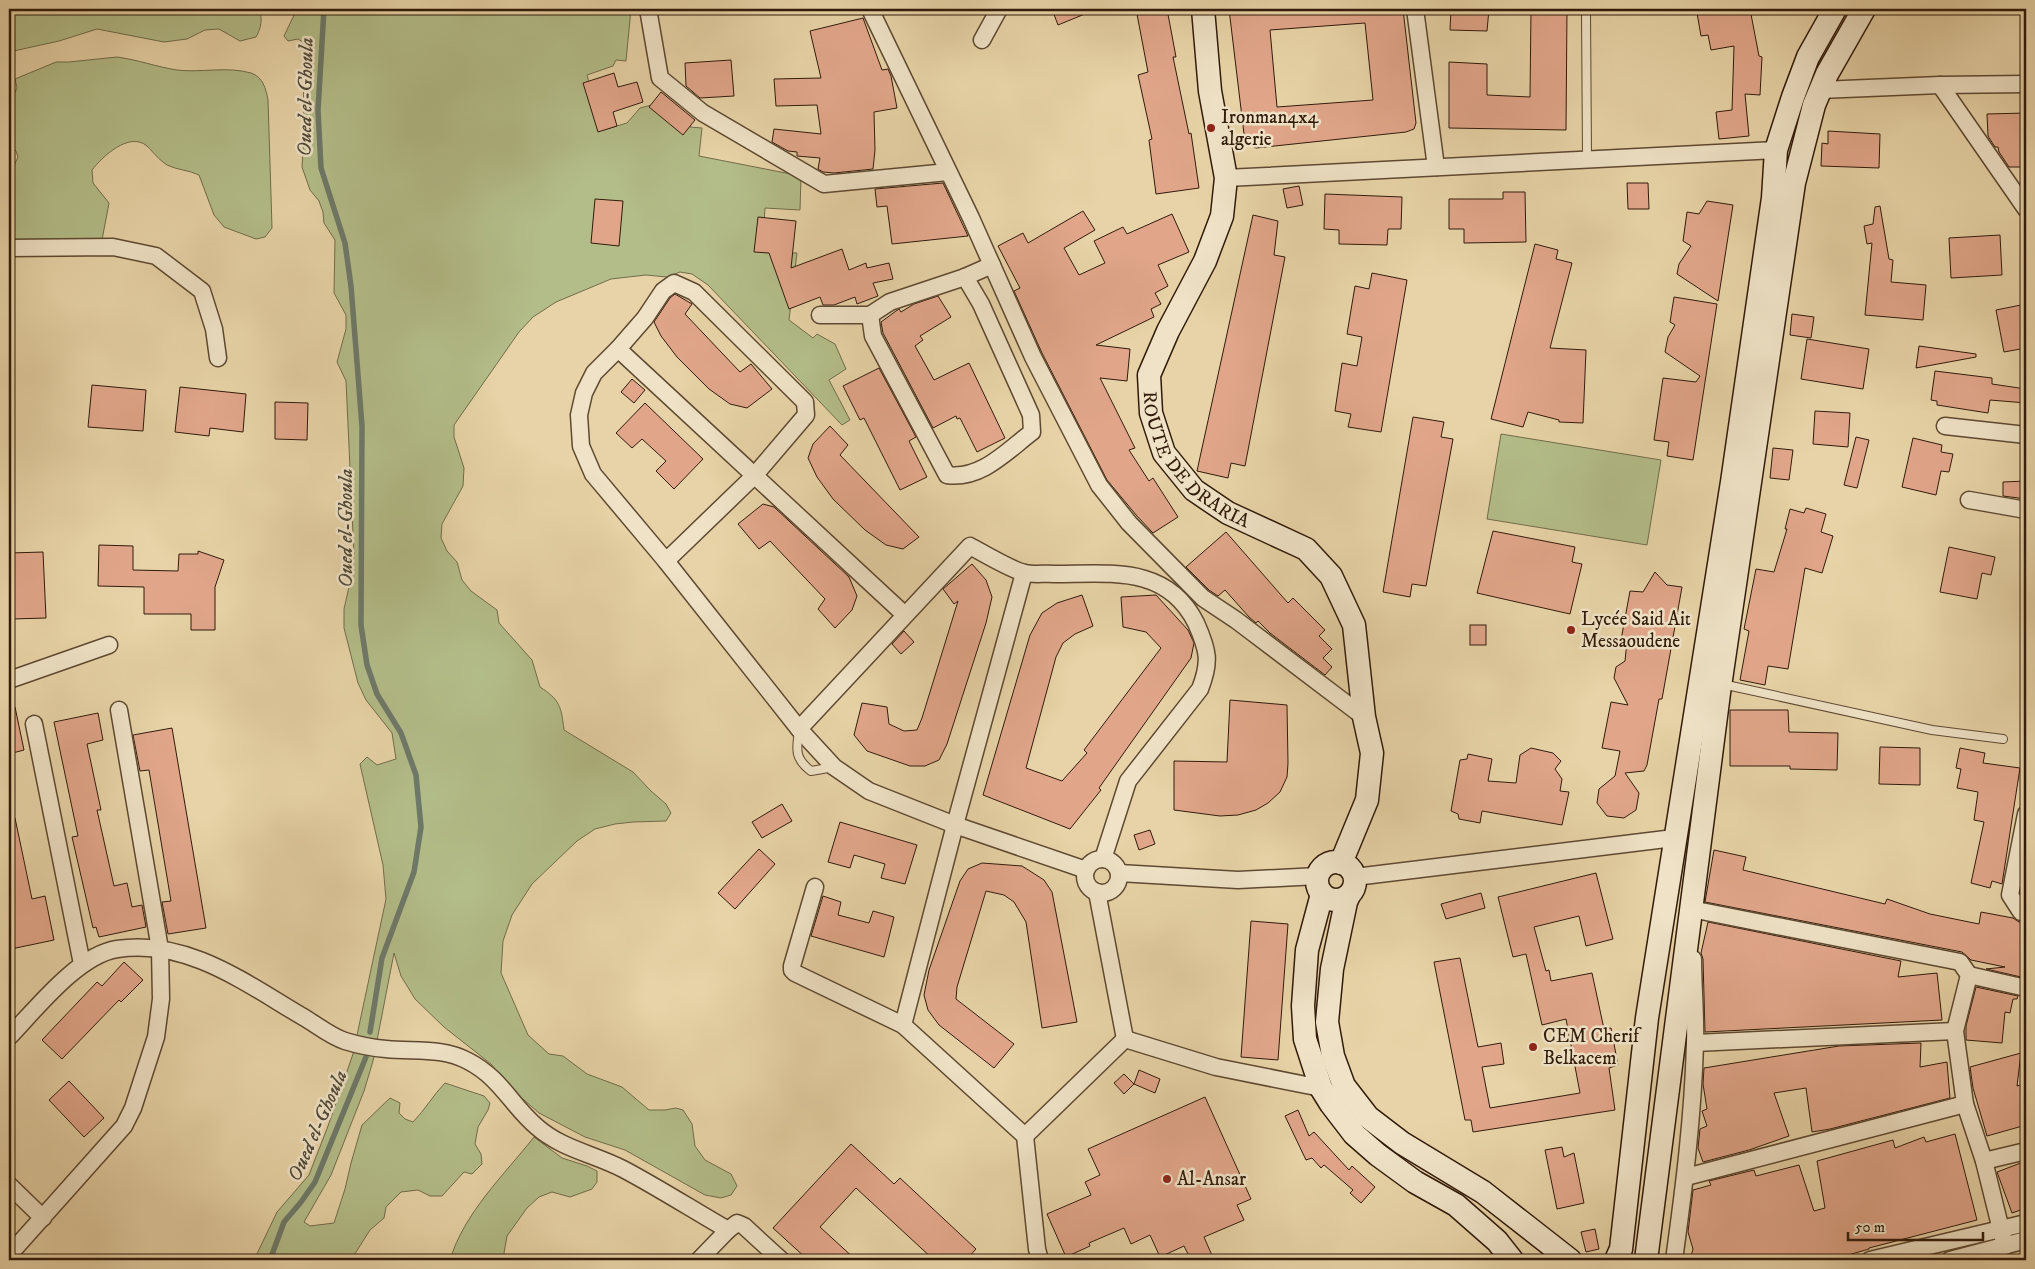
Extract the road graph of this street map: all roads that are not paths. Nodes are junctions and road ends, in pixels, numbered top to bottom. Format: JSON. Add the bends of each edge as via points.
{"nodes":[{"id":1,"x":648,"y":9,"type":"edge"},
{"id":2,"x":870,"y":9,"type":"edge"},
{"id":3,"x":999,"y":9,"type":"edge"},
{"id":4,"x":1203,"y":9,"type":"edge"},
{"id":5,"x":1414,"y":9,"type":"edge"},
{"id":6,"x":1586,"y":9,"type":"edge"},
{"id":7,"x":1835,"y":9,"type":"edge"},
{"id":8,"x":1864,"y":9,"type":"edge"},
{"id":9,"x":982,"y":40,"type":"dead end"},
{"id":10,"x":2026,"y":84,"type":"edge"},
{"id":11,"x":1940,"y":85,"type":"junction"},
{"id":12,"x":1820,"y":90,"type":"junction"},
{"id":13,"x":1776,"y":150,"type":"junction"},
{"id":14,"x":1586,"y":160,"type":"junction"},
{"id":15,"x":1436,"y":167,"type":"junction"},
{"id":16,"x":948,"y":172,"type":"junction"},
{"id":17,"x":1226,"y":178,"type":"junction"},
{"id":18,"x":2026,"y":209,"type":"edge"},
{"id":19,"x":9,"y":248,"type":"edge"},
{"id":20,"x":992,"y":265,"type":"junction"},
{"id":21,"x":965,"y":277,"type":"junction"},
{"id":22,"x":820,"y":315,"type":"dead end"},
{"id":23,"x":870,"y":315,"type":"junction"},
{"id":24,"x":618,"y":349,"type":"junction"},
{"id":25,"x":218,"y":358,"type":"dead end"},
{"id":26,"x":1945,"y":426,"type":"dead end"},
{"id":27,"x":2026,"y":435,"type":"edge"},
{"id":28,"x":754,"y":476,"type":"junction"},
{"id":29,"x":1969,"y":500,"type":"dead end"},
{"id":30,"x":2026,"y":510,"type":"edge"},
{"id":31,"x":666,"y":561,"type":"junction"},
{"id":32,"x":1024,"y":573,"type":"junction"},
{"id":33,"x":905,"y":615,"type":"junction"},
{"id":34,"x":109,"y":645,"type":"dead end"},
{"id":35,"x":9,"y":680,"type":"edge"},
{"id":36,"x":1720,"y":684,"type":"junction"},
{"id":37,"x":119,"y":710,"type":"dead end"},
{"id":38,"x":1364,"y":717,"type":"junction"},
{"id":39,"x":34,"y":724,"type":"dead end"},
{"id":40,"x":799,"y":729,"type":"junction"},
{"id":41,"x":2003,"y":739,"type":"dead end"},
{"id":42,"x":2026,"y":814,"type":"edge"},
{"id":43,"x":955,"y":825,"type":"junction"},
{"id":44,"x":1674,"y":838,"type":"junction"},
{"id":45,"x":1103,"y":859,"type":"junction"},
{"id":46,"x":1086,"y":870,"type":"junction"},
{"id":47,"x":1119,"y":874,"type":"junction"},
{"id":48,"x":1348,"y":878,"type":"junction"},
{"id":49,"x":1320,"y":885,"type":"junction"},
{"id":50,"x":815,"y":887,"type":"dead end"},
{"id":51,"x":1097,"y":892,"type":"junction"},
{"id":52,"x":1691,"y":909,"type":"junction"},
{"id":53,"x":2026,"y":913,"type":"edge"},
{"id":54,"x":160,"y":949,"type":"junction"},
{"id":55,"x":82,"y":964,"type":"junction"},
{"id":56,"x":1969,"y":975,"type":"junction"},
{"id":57,"x":2026,"y":988,"type":"edge"},
{"id":58,"x":903,"y":1025,"type":"junction"},
{"id":59,"x":1955,"y":1031,"type":"junction"},
{"id":60,"x":9,"y":1037,"type":"edge"},
{"id":61,"x":1126,"y":1039,"type":"junction"},
{"id":62,"x":1695,"y":1042,"type":"junction"},
{"id":63,"x":1321,"y":1088,"type":"junction"},
{"id":64,"x":1965,"y":1104,"type":"junction"},
{"id":65,"x":1025,"y":1136,"type":"junction"},
{"id":66,"x":2026,"y":1151,"type":"edge"},
{"id":67,"x":1984,"y":1160,"type":"junction"},
{"id":68,"x":1686,"y":1177,"type":"junction"},
{"id":69,"x":9,"y":1185,"type":"edge"},
{"id":70,"x":1456,"y":1205,"type":"junction"},
{"id":71,"x":43,"y":1218,"type":"junction"},
{"id":72,"x":2026,"y":1223,"type":"edge"},
{"id":73,"x":2001,"y":1229,"type":"junction"},
{"id":74,"x":728,"y":1230,"type":"junction"},
{"id":75,"x":2026,"y":1240,"type":"edge"},
{"id":76,"x":2006,"y":1246,"type":"junction"},
{"id":77,"x":9,"y":1255,"type":"edge"},
{"id":78,"x":699,"y":1260,"type":"edge"},
{"id":79,"x":781,"y":1260,"type":"edge"},
{"id":80,"x":1040,"y":1260,"type":"edge"},
{"id":81,"x":1512,"y":1260,"type":"edge"},
{"id":82,"x":1526,"y":1260,"type":"edge"},
{"id":83,"x":1570,"y":1260,"type":"edge"},
{"id":84,"x":1616,"y":1260,"type":"edge"},
{"id":85,"x":1646,"y":1260,"type":"edge"},
{"id":86,"x":1674,"y":1260,"type":"edge"},
{"id":87,"x":1870,"y":1260,"type":"edge"},
{"id":88,"x":1950,"y":1260,"type":"edge"}],
"edges":[{"from":1,"to":16,"type":"street","via":[[660,78],[703,113],[824,184]]},
{"from":2,"to":16,"type":"street"},
{"from":3,"to":9,"type":"street"},
{"from":4,"to":17,"type":"main road","name":"ROUTE DE DRARIA","via":[[1210,91]]},
{"from":5,"to":15,"type":"street"},
{"from":6,"to":14,"type":"lane"},
{"from":7,"to":13,"type":"main road","via":[[1808,57]]},
{"from":8,"to":12,"type":"main road"},
{"from":10,"to":11,"type":"street"},
{"from":11,"to":12,"type":"street"},
{"from":11,"to":18,"type":"street"},
{"from":12,"to":36,"type":"main road","via":[[1794,183]]},
{"from":13,"to":14,"type":"street"},
{"from":13,"to":44,"type":"main road","via":[[1733,472]]},
{"from":14,"to":15,"type":"street"},
{"from":15,"to":17,"type":"street"},
{"from":16,"to":20,"type":"street"},
{"from":17,"to":38,"type":"main road","name":"ROUTE DE DRARIA","via":[[1222,216],[1205,261],[1149,375],[1151,413],[1164,453],[1194,490],[1228,513],[1306,550],[1331,576],[1354,625]]},
{"from":19,"to":25,"type":"street","via":[[113,248],[156,256],[202,292],[214,329]]},
{"from":20,"to":21,"type":"street"},
{"from":20,"to":38,"type":"street","via":[[1033,357],[1099,485],[1129,523],[1203,598]]},
{"from":21,"to":23,"type":"street","via":[[890,302]]},
{"from":21,"to":23,"type":"street","via":[[981,304],[1030,415],[1032,432],[979,472],[959,477],[947,475],[873,336]]},
{"from":22,"to":23,"type":"street"},
{"from":24,"to":28,"type":"street"},
{"from":24,"to":28,"type":"street","via":[[668,286],[674,283],[694,292],[806,402],[806,415]]},
{"from":24,"to":31,"type":"street","via":[[594,373],[584,393],[579,415],[580,446],[593,474]]},
{"from":26,"to":27,"type":"street"},
{"from":28,"to":31,"type":"street"},
{"from":28,"to":33,"type":"street"},
{"from":29,"to":30,"type":"street"},
{"from":31,"to":40,"type":"street"},
{"from":32,"to":33,"type":"street","via":[[970,546]]},
{"from":32,"to":43,"type":"street"},
{"from":32,"to":45,"type":"street","via":[[1111,574],[1160,584],[1188,607],[1208,651],[1200,689],[1128,781]]},
{"from":33,"to":40,"type":"street"},
{"from":34,"to":35,"type":"street"},
{"from":36,"to":41,"type":"lane","via":[[1932,730]]},
{"from":36,"to":52,"type":"main road"},
{"from":37,"to":54,"type":"street"},
{"from":38,"to":48,"type":"main road","name":"ROUTE DE DRARIA","via":[[1372,753],[1368,800]]},
{"from":39,"to":55,"type":"street"},
{"from":40,"to":43,"type":"street","via":[[834,767],[869,791]]},
{"from":42,"to":53,"type":"street","via":[[2010,895],[2021,912]]},
{"from":43,"to":46,"type":"street"},
{"from":43,"to":58,"type":"street"},
{"from":44,"to":48,"type":"street"},
{"from":44,"to":84,"type":"main road","via":[[1647,1018],[1621,1249]]},
{"from":45,"to":46,"type":"street","via":[[1093,862]]},
{"from":45,"to":47,"type":"street","via":[[1113,864]]},
{"from":46,"to":51,"type":"street","via":[[1088,886]]},
{"from":47,"to":49,"type":"street"},
{"from":47,"to":51,"type":"street","via":[[1113,889]]},
{"from":48,"to":49,"type":"main road","via":[[1339,900],[1333,900]]},
{"from":48,"to":49,"type":"main road","via":[[1329,863],[1320,870]]},
{"from":48,"to":83,"type":"main road","name":"ROUTE DE DRARIA","via":[[1332,969],[1327,1022],[1333,1056],[1344,1086],[1368,1117],[1402,1144],[1483,1192]]},
{"from":49,"to":63,"type":"main road","via":[[1307,950],[1303,1006],[1305,1040]]},
{"from":50,"to":58,"type":"street","via":[[792,970]]},
{"from":51,"to":61,"type":"street"},
{"from":52,"to":56,"type":"street","via":[[1960,962]]},
{"from":52,"to":62,"type":"street"},
{"from":52,"to":85,"type":"main road"},
{"from":54,"to":55,"type":"street","via":[[116,949]]},
{"from":54,"to":71,"type":"street","via":[[161,999],[156,1037],[133,1108],[112,1141]]},
{"from":54,"to":74,"type":"street","via":[[195,957],[225,970],[344,1041],[386,1049],[436,1050],[467,1060],[491,1075],[536,1127],[566,1147],[622,1168]]},
{"from":55,"to":60,"type":"street"},
{"from":56,"to":57,"type":"street"},
{"from":56,"to":59,"type":"street"},
{"from":58,"to":65,"type":"street"},
{"from":59,"to":62,"type":"street"},
{"from":59,"to":64,"type":"street"},
{"from":61,"to":63,"type":"street","via":[[1216,1067]]},
{"from":61,"to":65,"type":"street"},
{"from":62,"to":68,"type":"street"},
{"from":63,"to":70,"type":"main road","via":[[1354,1134],[1378,1156]]},
{"from":64,"to":67,"type":"street"},
{"from":64,"to":68,"type":"street"},
{"from":65,"to":80,"type":"street"},
{"from":66,"to":67,"type":"street"},
{"from":67,"to":73,"type":"street"},
{"from":68,"to":86,"type":"street"},
{"from":69,"to":71,"type":"street"},
{"from":70,"to":81,"type":"main road","via":[[1497,1241]]},
{"from":70,"to":82,"type":"main road"},
{"from":71,"to":77,"type":"street"},
{"from":72,"to":73,"type":"street"},
{"from":73,"to":76,"type":"street"},
{"from":73,"to":87,"type":"street"},
{"from":74,"to":78,"type":"street"},
{"from":74,"to":79,"type":"street","via":[[737,1224],[744,1226]]},
{"from":75,"to":76,"type":"street"},
{"from":76,"to":88,"type":"street"}]}
